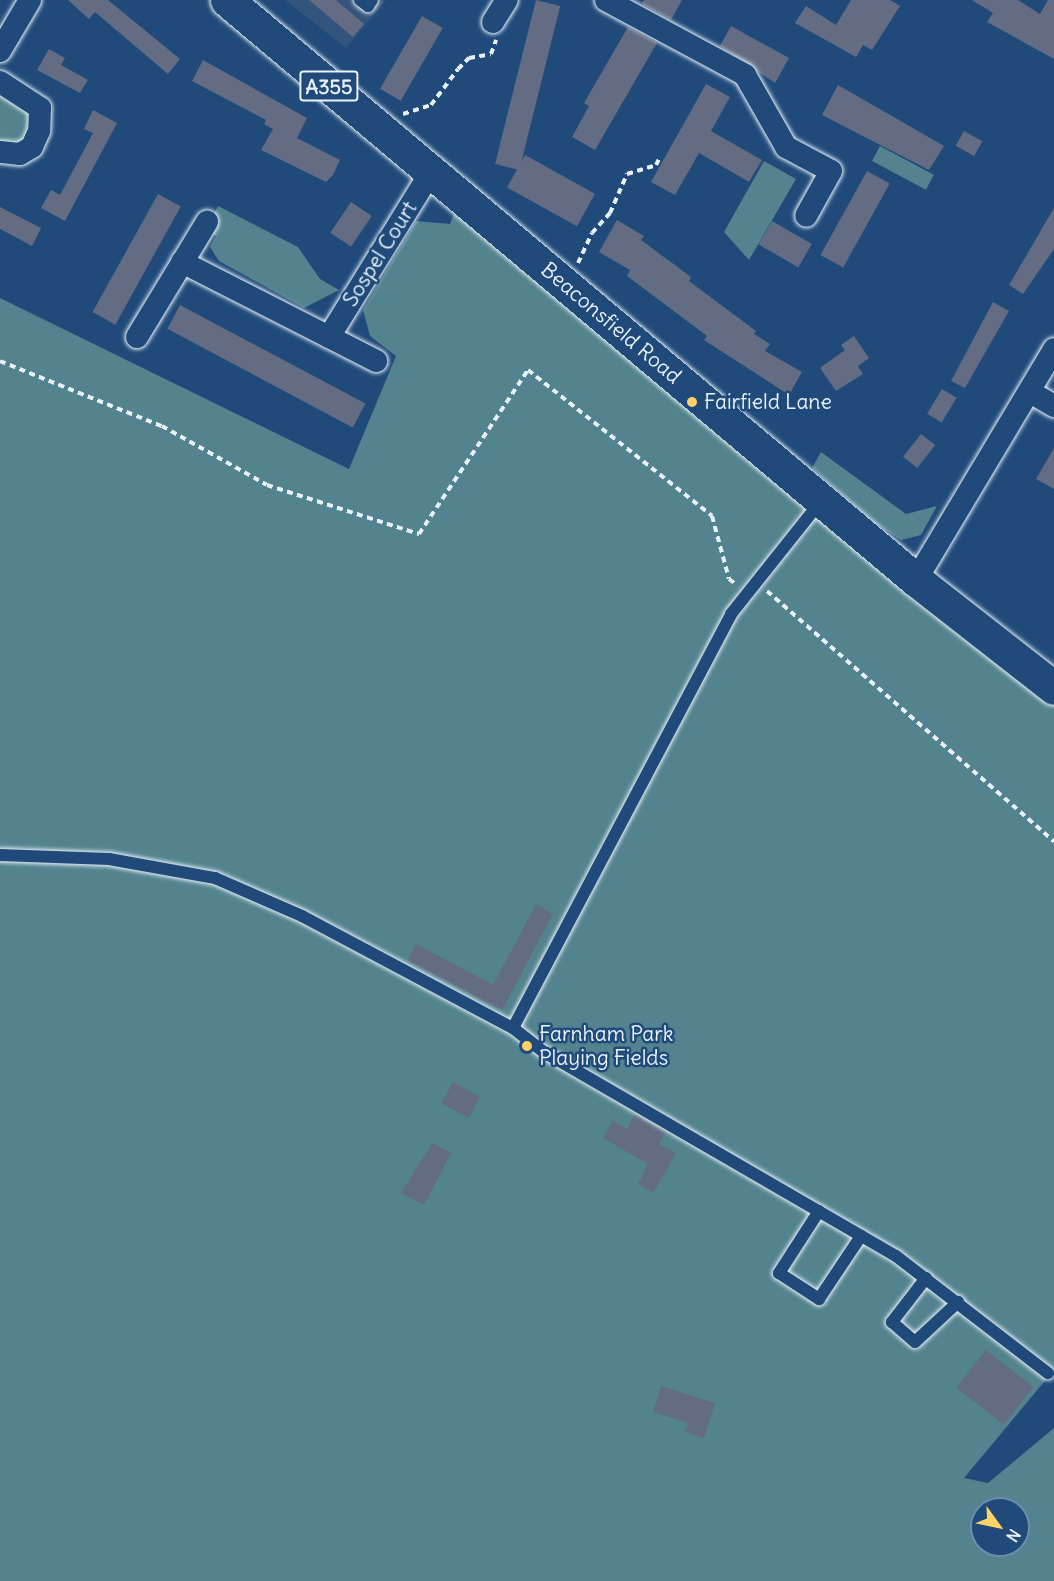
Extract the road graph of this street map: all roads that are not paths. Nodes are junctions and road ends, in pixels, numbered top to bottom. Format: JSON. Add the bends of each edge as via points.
{"nodes":[{"id":1,"x":30,"y":0,"type":"edge"},
{"id":2,"x":226,"y":0,"type":"edge"},
{"id":3,"x":360,"y":0,"type":"edge"},
{"id":4,"x":372,"y":0,"type":"edge"},
{"id":5,"x":507,"y":0,"type":"edge"},
{"id":6,"x":621,"y":4,"type":"edge"},
{"id":7,"x":494,"y":22,"type":"road end"},
{"id":8,"x":0,"y":51,"type":"edge"},
{"id":9,"x":0,"y":82,"type":"edge"},
{"id":10,"x":0,"y":152,"type":"edge"},
{"id":11,"x":431,"y":172,"type":"junction"},
{"id":12,"x":806,"y":216,"type":"dead end"},
{"id":13,"x":207,"y":222,"type":"dead end"},
{"id":14,"x":182,"y":262,"type":"junction"},
{"id":15,"x":137,"y":337,"type":"dead end"},
{"id":16,"x":328,"y":337,"type":"junction"},
{"id":17,"x":1054,"y":349,"type":"edge"},
{"id":18,"x":376,"y":361,"type":"dead end"},
{"id":19,"x":1029,"y":392,"type":"junction"},
{"id":20,"x":1054,"y":406,"type":"edge"},
{"id":21,"x":823,"y":500,"type":"junction"},
{"id":22,"x":916,"y":580,"type":"junction"},
{"id":23,"x":1054,"y":688,"type":"edge"},
{"id":24,"x":0,"y":855,"type":"edge"},
{"id":25,"x":513,"y":1028,"type":"junction"},
{"id":26,"x":819,"y":1211,"type":"junction"},
{"id":27,"x":861,"y":1236,"type":"junction"},
{"id":28,"x":926,"y":1278,"type":"junction"},
{"id":29,"x":958,"y":1302,"type":"junction"},
{"id":30,"x":1048,"y":1373,"type":"dead end"}],
"edges":[{"from":1,"to":8,"type":"street"},
{"from":2,"to":11,"type":"main road","name":"Beaconsfield Road","number":"A355"},
{"from":3,"to":4,"type":"lane","via":[[368,6]]},
{"from":5,"to":7,"type":"street"},
{"from":6,"to":12,"type":"street","via":[[745,75],[786,147],[831,171]]},
{"from":9,"to":10,"type":"street","via":[[40,108],[39,131],[32,147],[20,154]]},
{"from":11,"to":16,"type":"street","name":"Sospel Court"},
{"from":11,"to":21,"type":"main road","name":"Beaconsfield Road","number":"A355"},
{"from":13,"to":14,"type":"street"},
{"from":14,"to":15,"type":"street"},
{"from":14,"to":16,"type":"street"},
{"from":16,"to":18,"type":"street"},
{"from":17,"to":19,"type":"street"},
{"from":19,"to":20,"type":"street"},
{"from":19,"to":22,"type":"street"},
{"from":21,"to":22,"type":"main road","name":"Beaconsfield Road","number":"A355"},
{"from":21,"to":25,"type":"lane","via":[[731,614]]},
{"from":22,"to":23,"type":"main road","name":"Beaconsfield Road","number":"A355"},
{"from":24,"to":25,"type":"lane","via":[[109,860],[215,878],[302,916]]},
{"from":25,"to":26,"type":"lane","via":[[544,1052]]},
{"from":26,"to":27,"type":"lane"},
{"from":26,"to":27,"type":"lane","via":[[779,1274],[819,1299]]},
{"from":27,"to":28,"type":"lane"},
{"from":28,"to":29,"type":"lane"},
{"from":28,"to":29,"type":"lane","via":[[892,1322],[915,1342]]},
{"from":29,"to":30,"type":"lane"}]}
